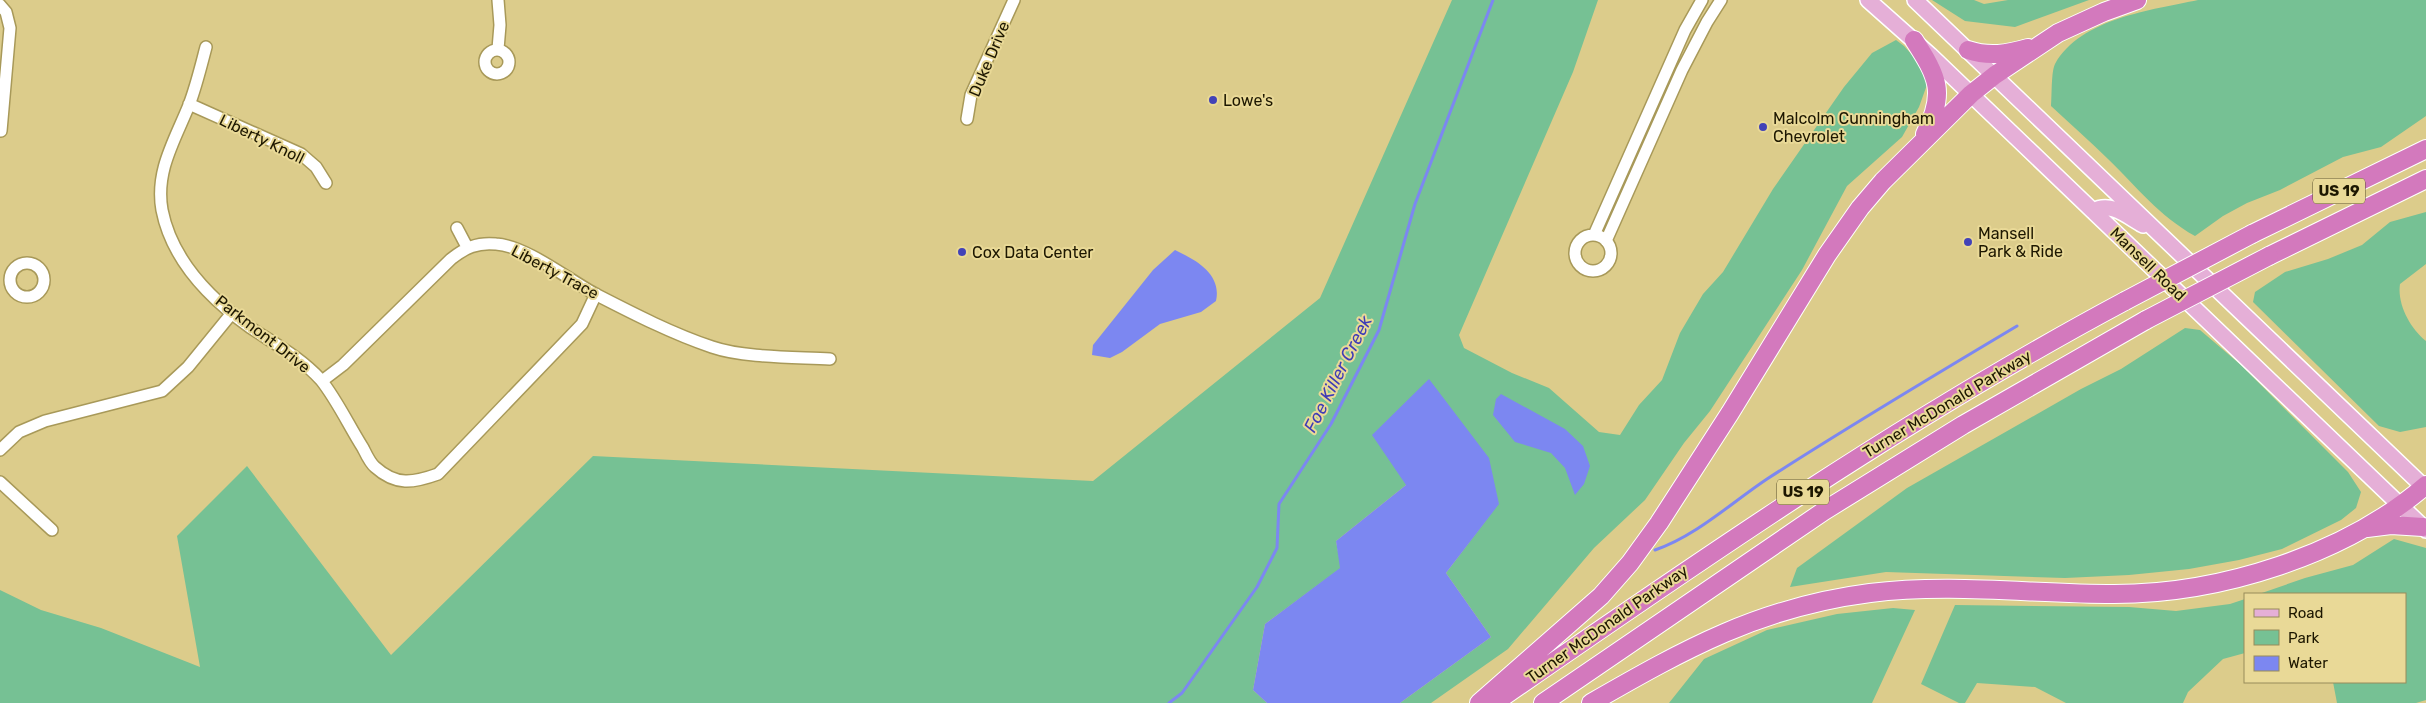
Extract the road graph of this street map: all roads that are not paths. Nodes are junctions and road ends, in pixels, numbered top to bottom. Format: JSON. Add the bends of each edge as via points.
{"nodes":[{"id":1,"x":498,"y":0,"type":"edge"},
{"id":2,"x":1014,"y":0,"type":"edge"},
{"id":3,"x":1702,"y":0,"type":"edge"},
{"id":4,"x":1721,"y":0,"type":"edge"},
{"id":5,"x":1868,"y":0,"type":"edge"},
{"id":6,"x":1915,"y":0,"type":"edge"},
{"id":7,"x":2137,"y":0,"type":"edge"},
{"id":8,"x":0,"y":5,"type":"edge"},
{"id":9,"x":1914,"y":40,"type":"junction"},
{"id":10,"x":2040,"y":44,"type":"junction"},
{"id":11,"x":206,"y":47,"type":"dead end"},
{"id":12,"x":498,"y":49,"type":"dead end"},
{"id":13,"x":1968,"y":50,"type":"junction"},
{"id":14,"x":1995,"y":76,"type":"junction"},
{"id":15,"x":1971,"y":94,"type":"junction"},
{"id":16,"x":190,"y":104,"type":"junction"},
{"id":17,"x":967,"y":119,"type":"dead end"},
{"id":18,"x":1,"y":131,"type":"dead end"},
{"id":19,"x":1919,"y":146,"type":"junction"},
{"id":20,"x":2426,"y":149,"type":"edge"},
{"id":21,"x":2426,"y":179,"type":"edge"},
{"id":22,"x":326,"y":184,"type":"dead end"},
{"id":23,"x":2093,"y":212,"type":"junction"},
{"id":24,"x":458,"y":228,"type":"dead end"},
{"id":25,"x":1594,"y":235,"type":"junction"},
{"id":26,"x":2168,"y":240,"type":"junction"},
{"id":27,"x":1606,"y":241,"type":"junction"},
{"id":28,"x":467,"y":247,"type":"junction"},
{"id":29,"x":596,"y":294,"type":"junction"},
{"id":30,"x":232,"y":313,"type":"junction"},
{"id":31,"x":830,"y":359,"type":"dead end"},
{"id":32,"x":322,"y":382,"type":"junction"},
{"id":33,"x":0,"y":450,"type":"edge"},
{"id":34,"x":0,"y":482,"type":"edge"},
{"id":35,"x":2425,"y":487,"type":"edge"},
{"id":36,"x":2399,"y":504,"type":"junction"},
{"id":37,"x":2425,"y":529,"type":"edge"},
{"id":38,"x":52,"y":530,"type":"dead end"},
{"id":39,"x":2362,"y":530,"type":"junction"},
{"id":40,"x":1479,"y":703,"type":"edge"},
{"id":41,"x":1494,"y":703,"type":"edge"},
{"id":42,"x":1543,"y":703,"type":"edge"},
{"id":43,"x":1592,"y":703,"type":"edge"}],
"edges":[{"from":1,"to":12,"type":"street"},
{"from":2,"to":17,"type":"street","name":"Duke Drive","via":[[972,96]]},
{"from":3,"to":25,"type":"street","via":[[1685,30]]},
{"from":4,"to":27,"type":"street","via":[[1682,70]]},
{"from":5,"to":9,"type":"main road","name":"Mansell Road"},
{"from":6,"to":13,"type":"main road","name":"Mansell Road"},
{"from":7,"to":10,"type":"highway","via":[[2088,19]]},
{"from":8,"to":18,"type":"street","via":[[6,12],[10,28]]},
{"from":9,"to":15,"type":"main road","name":"Mansell Road"},
{"from":9,"to":19,"type":"highway","via":[[1934,71],[1938,90],[1935,112]]},
{"from":10,"to":13,"type":"highway","via":[[1999,54]]},
{"from":10,"to":14,"type":"highway"},
{"from":11,"to":16,"type":"street","name":"Parkmont Drive"},
{"from":13,"to":14,"type":"main road","name":"Mansell Road"},
{"from":14,"to":15,"type":"highway"},
{"from":14,"to":26,"type":"main road","name":"Mansell Road"},
{"from":15,"to":19,"type":"highway"},
{"from":15,"to":23,"type":"main road","name":"Mansell Road"},
{"from":16,"to":22,"type":"street","name":"Liberty Knoll","via":[[301,154],[316,167]]},
{"from":16,"to":30,"type":"street","name":"Parkmont Drive","via":[[163,167],[162,210],[173,246],[183,264]]},
{"from":19,"to":40,"type":"highway","via":[[1883,181],[1843,232],[1725,421],[1630,563],[1601,596]]},
{"from":20,"to":41,"type":"highway","name":"Turner McDonald Parkway","number":"US 19","bridge":true,"via":[[2252,234],[1981,383],[1811,487]]},
{"from":21,"to":42,"type":"highway","name":"Turner McDonald Parkway","number":"US 19","bridge":true,"via":[[2146,320],[1941,438],[1693,598]]},
{"from":23,"to":26,"type":"main road","via":[[2100,207],[2117,210]]},
{"from":23,"to":36,"type":"main road","name":"Mansell Road"},
{"from":24,"to":28,"type":"street"},
{"from":25,"to":27,"type":"street"},
{"from":25,"to":27,"type":"street","via":[[1581,240],[1575,252],[1579,264],[1588,270],[1600,269],[1609,260],[1610,247]]},
{"from":26,"to":35,"type":"main road","name":"Mansell Road"},
{"from":28,"to":29,"type":"street","name":"Liberty Trace","via":[[486,244],[508,246],[558,270]]},
{"from":28,"to":32,"type":"street"},
{"from":29,"to":31,"type":"street","name":"Liberty Trace","via":[[715,348]]},
{"from":29,"to":32,"type":"street","name":"Parkmont Drive","via":[[582,324],[438,474],[418,481],[399,482],[374,467]]},
{"from":30,"to":32,"type":"street","name":"Parkmont Drive","via":[[290,352]]},
{"from":30,"to":33,"type":"street","via":[[188,367],[162,391],[32,426],[12,437]]},
{"from":34,"to":38,"type":"street"},
{"from":35,"to":36,"type":"highway"},
{"from":36,"to":37,"type":"main road","name":"Mansell Road"},
{"from":36,"to":39,"type":"highway"},
{"from":37,"to":39,"type":"highway","via":[[2392,524]]},
{"from":39,"to":43,"type":"highway","via":[[2276,567],[2171,590],[2105,594],[1910,590],[1825,600],[1757,619],[1710,638]]}]}
